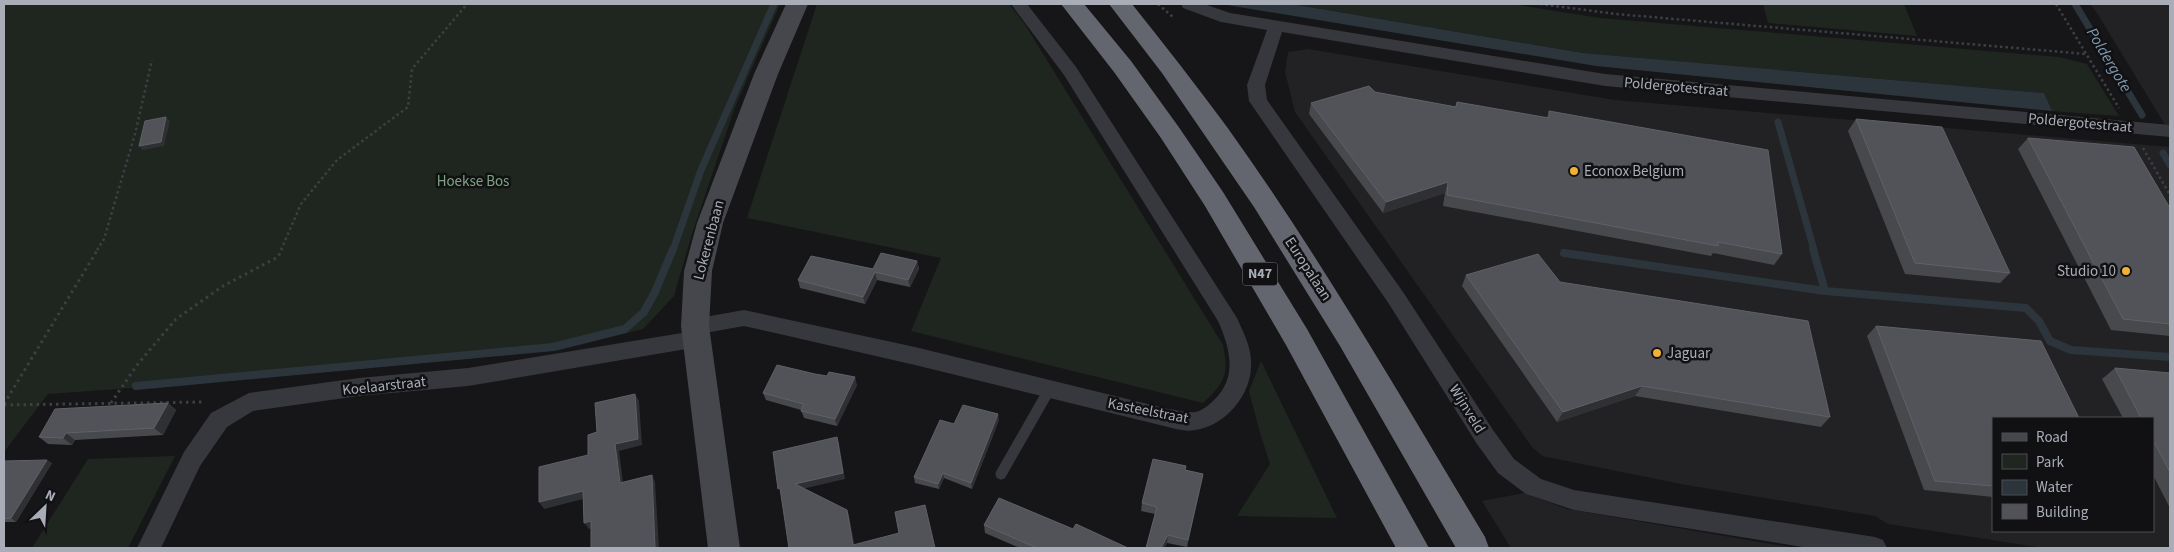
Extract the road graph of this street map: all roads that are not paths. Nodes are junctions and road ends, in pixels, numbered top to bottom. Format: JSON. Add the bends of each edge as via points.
{"nodes":[{"id":1,"x":797,"y":4,"type":"edge"},
{"id":2,"x":1019,"y":4,"type":"edge"},
{"id":3,"x":1072,"y":4,"type":"edge"},
{"id":4,"x":1120,"y":4,"type":"edge"},
{"id":5,"x":1188,"y":4,"type":"edge"},
{"id":6,"x":1276,"y":27,"type":"junction"},
{"id":7,"x":2170,"y":131,"type":"edge"},
{"id":8,"x":697,"y":333,"type":"junction"},
{"id":9,"x":1049,"y":390,"type":"junction"},
{"id":10,"x":1001,"y":474,"type":"dead end"},
{"id":11,"x":149,"y":548,"type":"edge"},
{"id":12,"x":724,"y":548,"type":"edge"},
{"id":13,"x":1413,"y":548,"type":"edge"},
{"id":14,"x":1473,"y":548,"type":"edge"},
{"id":15,"x":1875,"y":548,"type":"edge"}],
"edges":[{"from":1,"to":8,"type":"street","name":"Lokerenbaan","via":[[766,74],[710,223],[698,272]]},
{"from":2,"to":9,"type":"street","name":"Kasteelstraat","via":[[1070,71],[1227,318],[1239,344],[1241,369],[1237,387],[1222,407],[1210,416],[1194,421],[1168,418]]},
{"from":3,"to":13,"type":"highway","number":"N47","via":[[1123,65],[1226,218],[1290,323]]},
{"from":4,"to":14,"type":"highway","name":"Europalaan","number":"N47","via":[[1183,85],[1273,215],[1333,309]]},
{"from":5,"to":6,"type":"street","name":"Poldergotestraat","via":[[1227,18]]},
{"from":6,"to":7,"type":"street","name":"Poldergotestraat","via":[[1605,80]]},
{"from":6,"to":15,"type":"street","name":"Wijnveld","via":[[1256,85],[1258,101],[1391,290],[1506,466],[1534,486],[1574,500]]},
{"from":8,"to":9,"type":"street","name":"Kasteelstraat","via":[[744,318]]},
{"from":8,"to":11,"type":"street","name":"Koelaarstraat","via":[[468,377],[249,402],[219,420],[192,459]]},
{"from":8,"to":12,"type":"street","name":"Lokerenbaan"},
{"from":9,"to":10,"type":"lane"}]}
